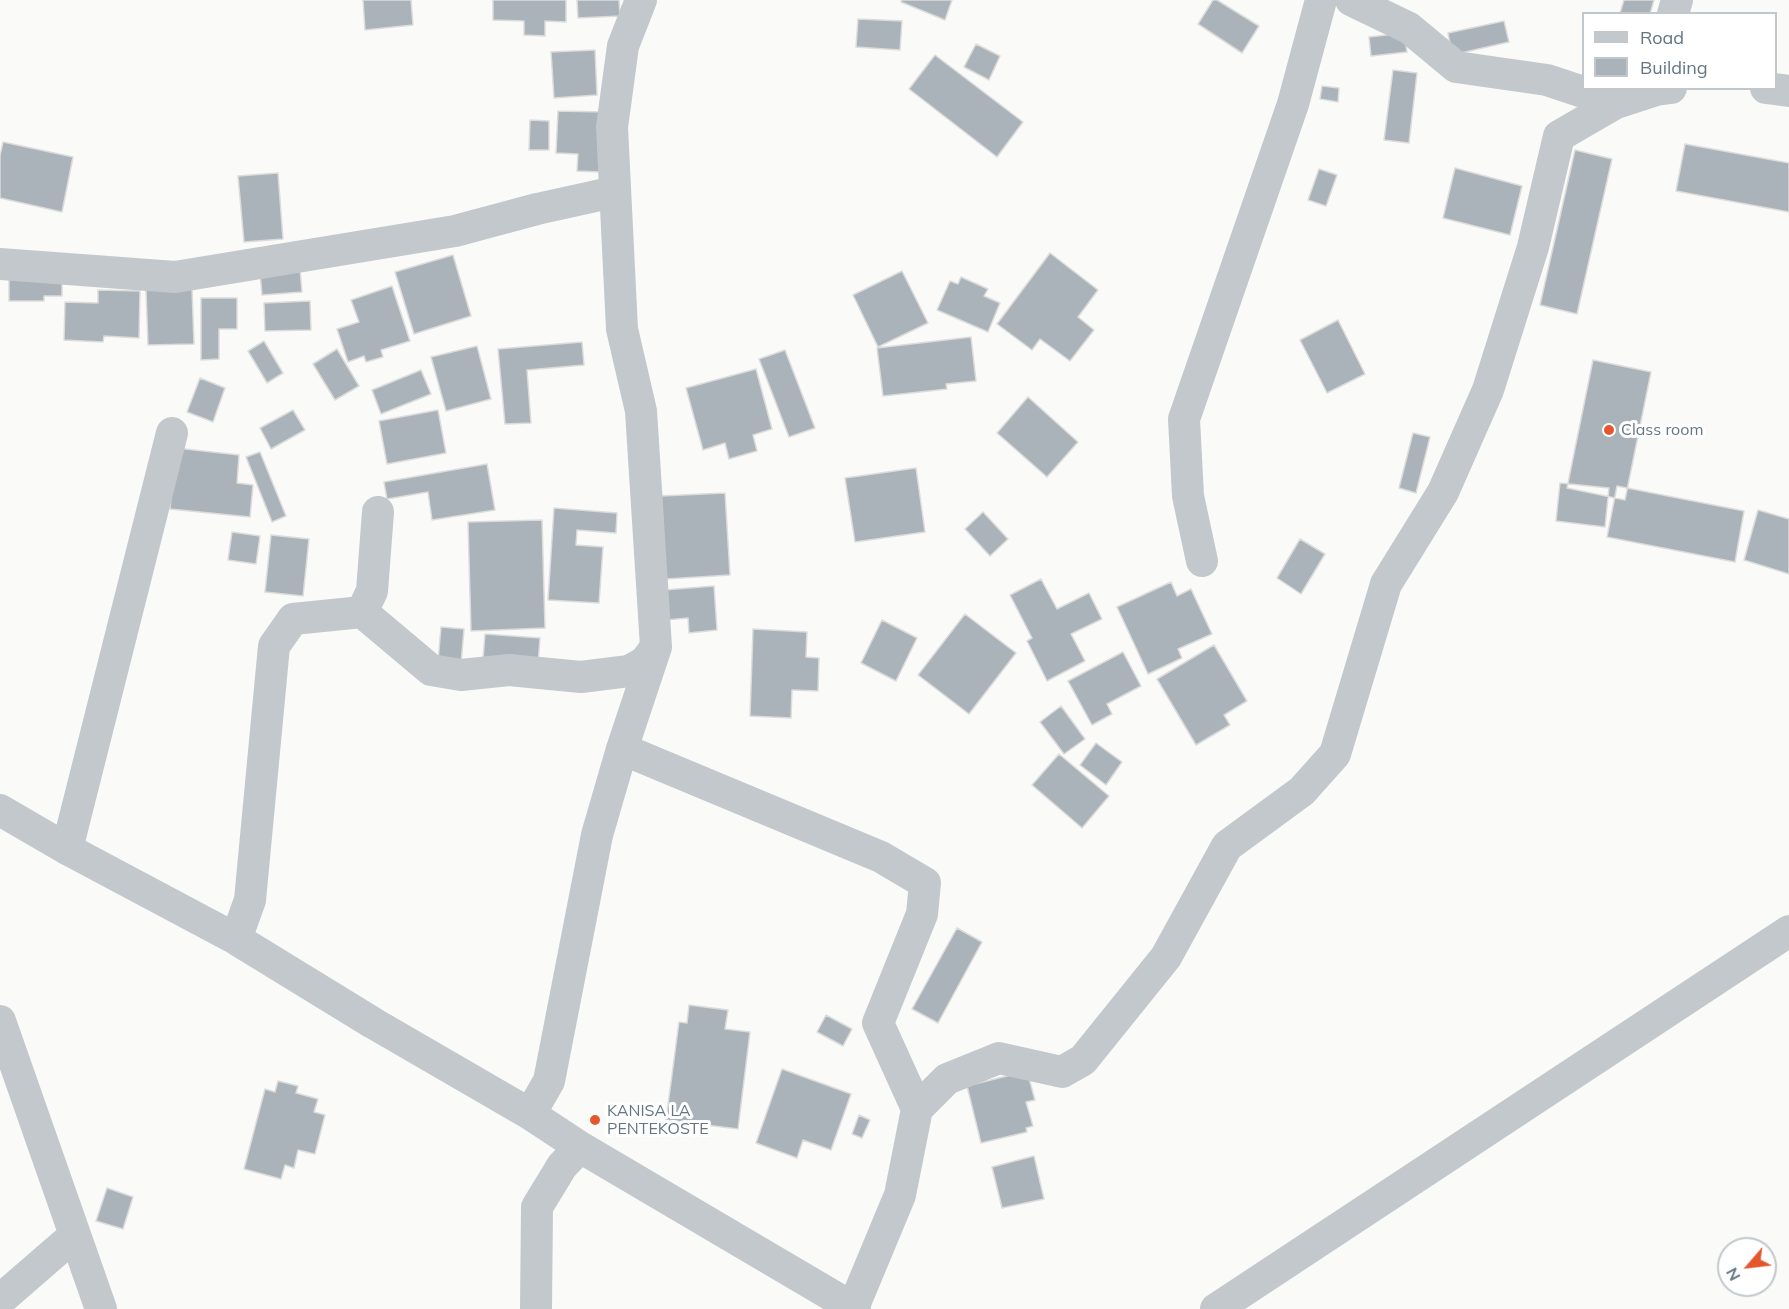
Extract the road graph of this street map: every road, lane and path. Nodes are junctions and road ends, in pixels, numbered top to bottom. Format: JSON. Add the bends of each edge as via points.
{"nodes":[{"id":1,"x":641,"y":0,"type":"edge"},
{"id":2,"x":1321,"y":0,"type":"edge"},
{"id":3,"x":1351,"y":0,"type":"edge"},
{"id":4,"x":1658,"y":90,"type":"edge"},
{"id":5,"x":1616,"y":103,"type":"junction"},
{"id":6,"x":614,"y":192,"type":"junction"},
{"id":7,"x":0,"y":264,"type":"edge"},
{"id":8,"x":172,"y":434,"type":"dead end"},
{"id":9,"x":378,"y":512,"type":"dead end"},
{"id":10,"x":1202,"y":561,"type":"dead end"},
{"id":11,"x":362,"y":612,"type":"junction"},
{"id":12,"x":656,"y":647,"type":"junction"},
{"id":13,"x":622,"y":749,"type":"junction"},
{"id":14,"x":0,"y":810,"type":"edge"},
{"id":15,"x":67,"y":849,"type":"junction"},
{"id":16,"x":1789,"y":931,"type":"edge"},
{"id":17,"x":236,"y":939,"type":"junction"},
{"id":18,"x":0,"y":1021,"type":"edge"},
{"id":19,"x":917,"y":1109,"type":"junction"},
{"id":20,"x":530,"y":1114,"type":"junction"},
{"id":21,"x":580,"y":1148,"type":"junction"},
{"id":22,"x":75,"y":1235,"type":"junction"},
{"id":23,"x":0,"y":1300,"type":"edge"},
{"id":24,"x":91,"y":1305,"type":"edge"},
{"id":25,"x":854,"y":1308,"type":"edge"},
{"id":26,"x":536,"y":1309,"type":"edge"},
{"id":27,"x":1216,"y":1309,"type":"edge"}],
"edges":[{"from":1,"to":6,"type":"street","via":[[623,46],[612,127]]},
{"from":2,"to":10,"type":"street","via":[[1293,104],[1184,419],[1188,496]]},
{"from":3,"to":5,"type":"street","via":[[1409,28],[1456,67],[1547,80]]},
{"from":4,"to":5,"type":"street"},
{"from":5,"to":19,"type":"street","via":[[1559,136],[1533,247],[1488,390],[1443,492],[1386,584],[1335,754],[1302,791],[1227,846],[1166,957],[1083,1060],[1062,1072],[999,1058],[947,1078]]},
{"from":6,"to":7,"type":"street","via":[[455,231],[175,277]]},
{"from":6,"to":12,"type":"street","via":[[622,329],[641,411]]},
{"from":8,"to":15,"type":"street"},
{"from":9,"to":11,"type":"street","via":[[372,591]]},
{"from":11,"to":12,"type":"street","via":[[430,670],[461,675],[509,670],[581,677],[629,670],[645,662]]},
{"from":11,"to":17,"type":"street","via":[[293,619],[274,646],[250,900]]},
{"from":12,"to":13,"type":"street"},
{"from":13,"to":19,"type":"street","via":[[881,857],[925,883],[922,914],[878,1023]]},
{"from":13,"to":20,"type":"street","via":[[597,835],[549,1081]]},
{"from":14,"to":15,"type":"street"},
{"from":15,"to":17,"type":"street"},
{"from":16,"to":27,"type":"street"},
{"from":17,"to":20,"type":"street"},
{"from":18,"to":22,"type":"street"},
{"from":19,"to":25,"type":"street","via":[[900,1195]]},
{"from":20,"to":21,"type":"street"},
{"from":21,"to":25,"type":"street"},
{"from":21,"to":26,"type":"street","via":[[562,1166],[537,1207]]},
{"from":22,"to":23,"type":"street"},
{"from":22,"to":24,"type":"street"}]}
